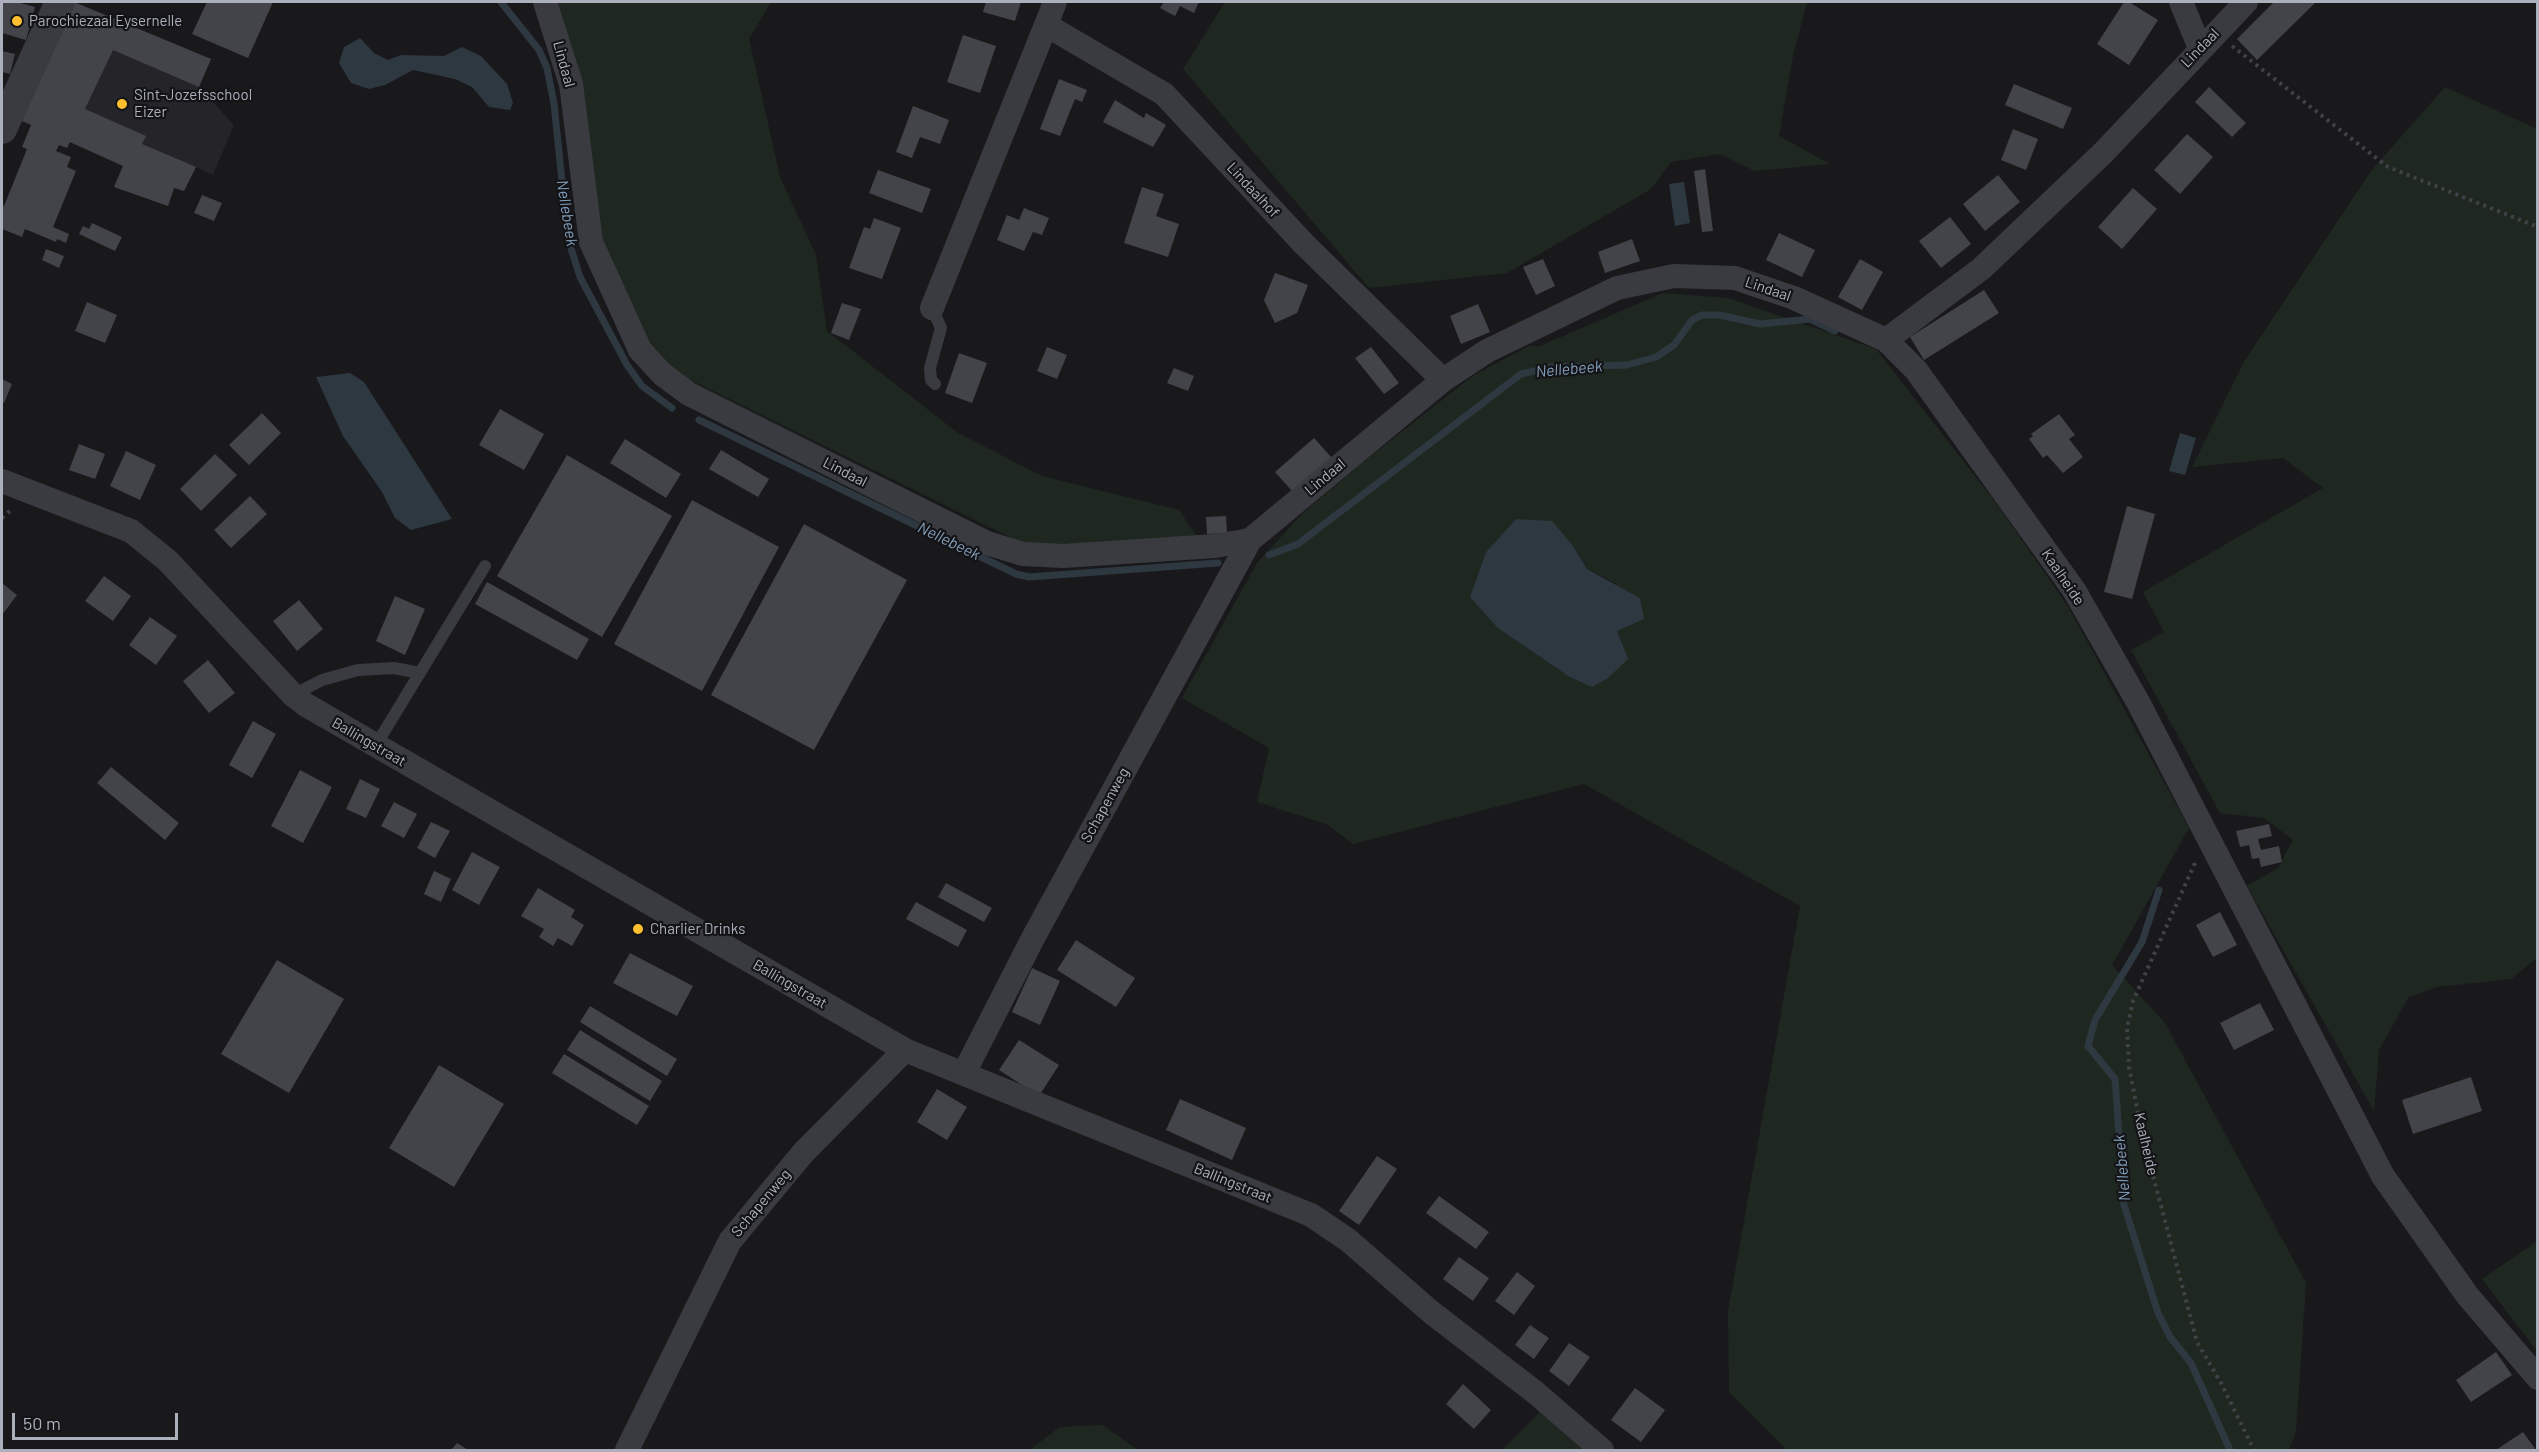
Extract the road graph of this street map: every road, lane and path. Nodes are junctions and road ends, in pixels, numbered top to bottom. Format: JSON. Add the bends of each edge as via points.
{"nodes":[{"id":1,"x":60,"y":2,"type":"edge"},
{"id":2,"x":545,"y":2,"type":"edge"},
{"id":3,"x":1055,"y":2,"type":"edge"},
{"id":4,"x":2181,"y":2,"type":"edge"},
{"id":5,"x":2246,"y":2,"type":"edge"},
{"id":6,"x":1046,"y":25,"type":"junction"},
{"id":7,"x":2208,"y":40,"type":"junction"},
{"id":8,"x":2,"y":129,"type":"edge"},
{"id":9,"x":2538,"y":227,"type":"edge"},
{"id":10,"x":932,"y":308,"type":"joint"},
{"id":11,"x":1886,"y":340,"type":"junction"},
{"id":12,"x":1443,"y":380,"type":"junction"},
{"id":13,"x":934,"y":384,"type":"dead end"},
{"id":14,"x":2,"y":481,"type":"edge"},
{"id":15,"x":1250,"y":540,"type":"junction"},
{"id":16,"x":485,"y":566,"type":"dead end"},
{"id":17,"x":420,"y":673,"type":"junction"},
{"id":18,"x":293,"y":695,"type":"junction"},
{"id":19,"x":376,"y":746,"type":"junction"},
{"id":20,"x":2208,"y":835,"type":"junction"},
{"id":21,"x":905,"y":1050,"type":"junction"},
{"id":22,"x":964,"y":1073,"type":"junction"},
{"id":23,"x":2538,"y":1378,"type":"edge"},
{"id":24,"x":627,"y":1450,"type":"edge"},
{"id":25,"x":1602,"y":1450,"type":"edge"},
{"id":26,"x":2254,"y":1450,"type":"edge"}],
"edges":[{"from":1,"to":8,"type":"street"},
{"from":2,"to":15,"type":"street","name":"Lindaal","via":[[571,84],[591,242],[640,350],[662,374],[689,394],[1005,549],[1063,556]]},
{"from":3,"to":6,"type":"street"},
{"from":4,"to":7,"type":"street"},
{"from":5,"to":7,"type":"street","name":"Lindaal"},
{"from":6,"to":10,"type":"street"},
{"from":6,"to":12,"type":"street","name":"Lindaalhof","via":[[1164,94],[1304,244]]},
{"from":7,"to":9,"type":"path","via":[[2388,167]]},
{"from":7,"to":11,"type":"street","name":"Lindaal","via":[[2103,153],[1981,269]]},
{"from":10,"to":13,"type":"lane","via":[[941,328],[930,368]]},
{"from":11,"to":12,"type":"street","name":"Lindaal","via":[[1794,298],[1735,278],[1674,276],[1617,288],[1486,351]]},
{"from":11,"to":20,"type":"street","name":"Kaalheide","via":[[1916,370],[2074,590]]},
{"from":12,"to":15,"type":"street","name":"Lindaal"},
{"from":14,"to":18,"type":"street","name":"Ballingstraat","via":[[131,531],[168,561]]},
{"from":15,"to":22,"type":"street","name":"Schapenweg","via":[[1033,938]]},
{"from":16,"to":17,"type":"lane"},
{"from":17,"to":18,"type":"lane","via":[[394,668],[358,670],[322,680]]},
{"from":17,"to":19,"type":"lane"},
{"from":18,"to":19,"type":"street","name":"Ballingstraat"},
{"from":19,"to":21,"type":"street","name":"Ballingstraat"},
{"from":20,"to":23,"type":"street","name":"Kaalheide","via":[[2383,1176],[2467,1295]]},
{"from":20,"to":26,"type":"path","name":"Kaalheide","via":[[2133,1001],[2127,1028],[2129,1067],[2142,1134],[2197,1342]]},
{"from":21,"to":22,"type":"street","name":"Ballingstraat"},
{"from":21,"to":24,"type":"street","name":"Schapenweg","via":[[803,1153],[730,1241]]},
{"from":22,"to":25,"type":"street","name":"Ballingstraat","via":[[1311,1215],[1348,1239],[1431,1312],[1536,1392]]}]}
